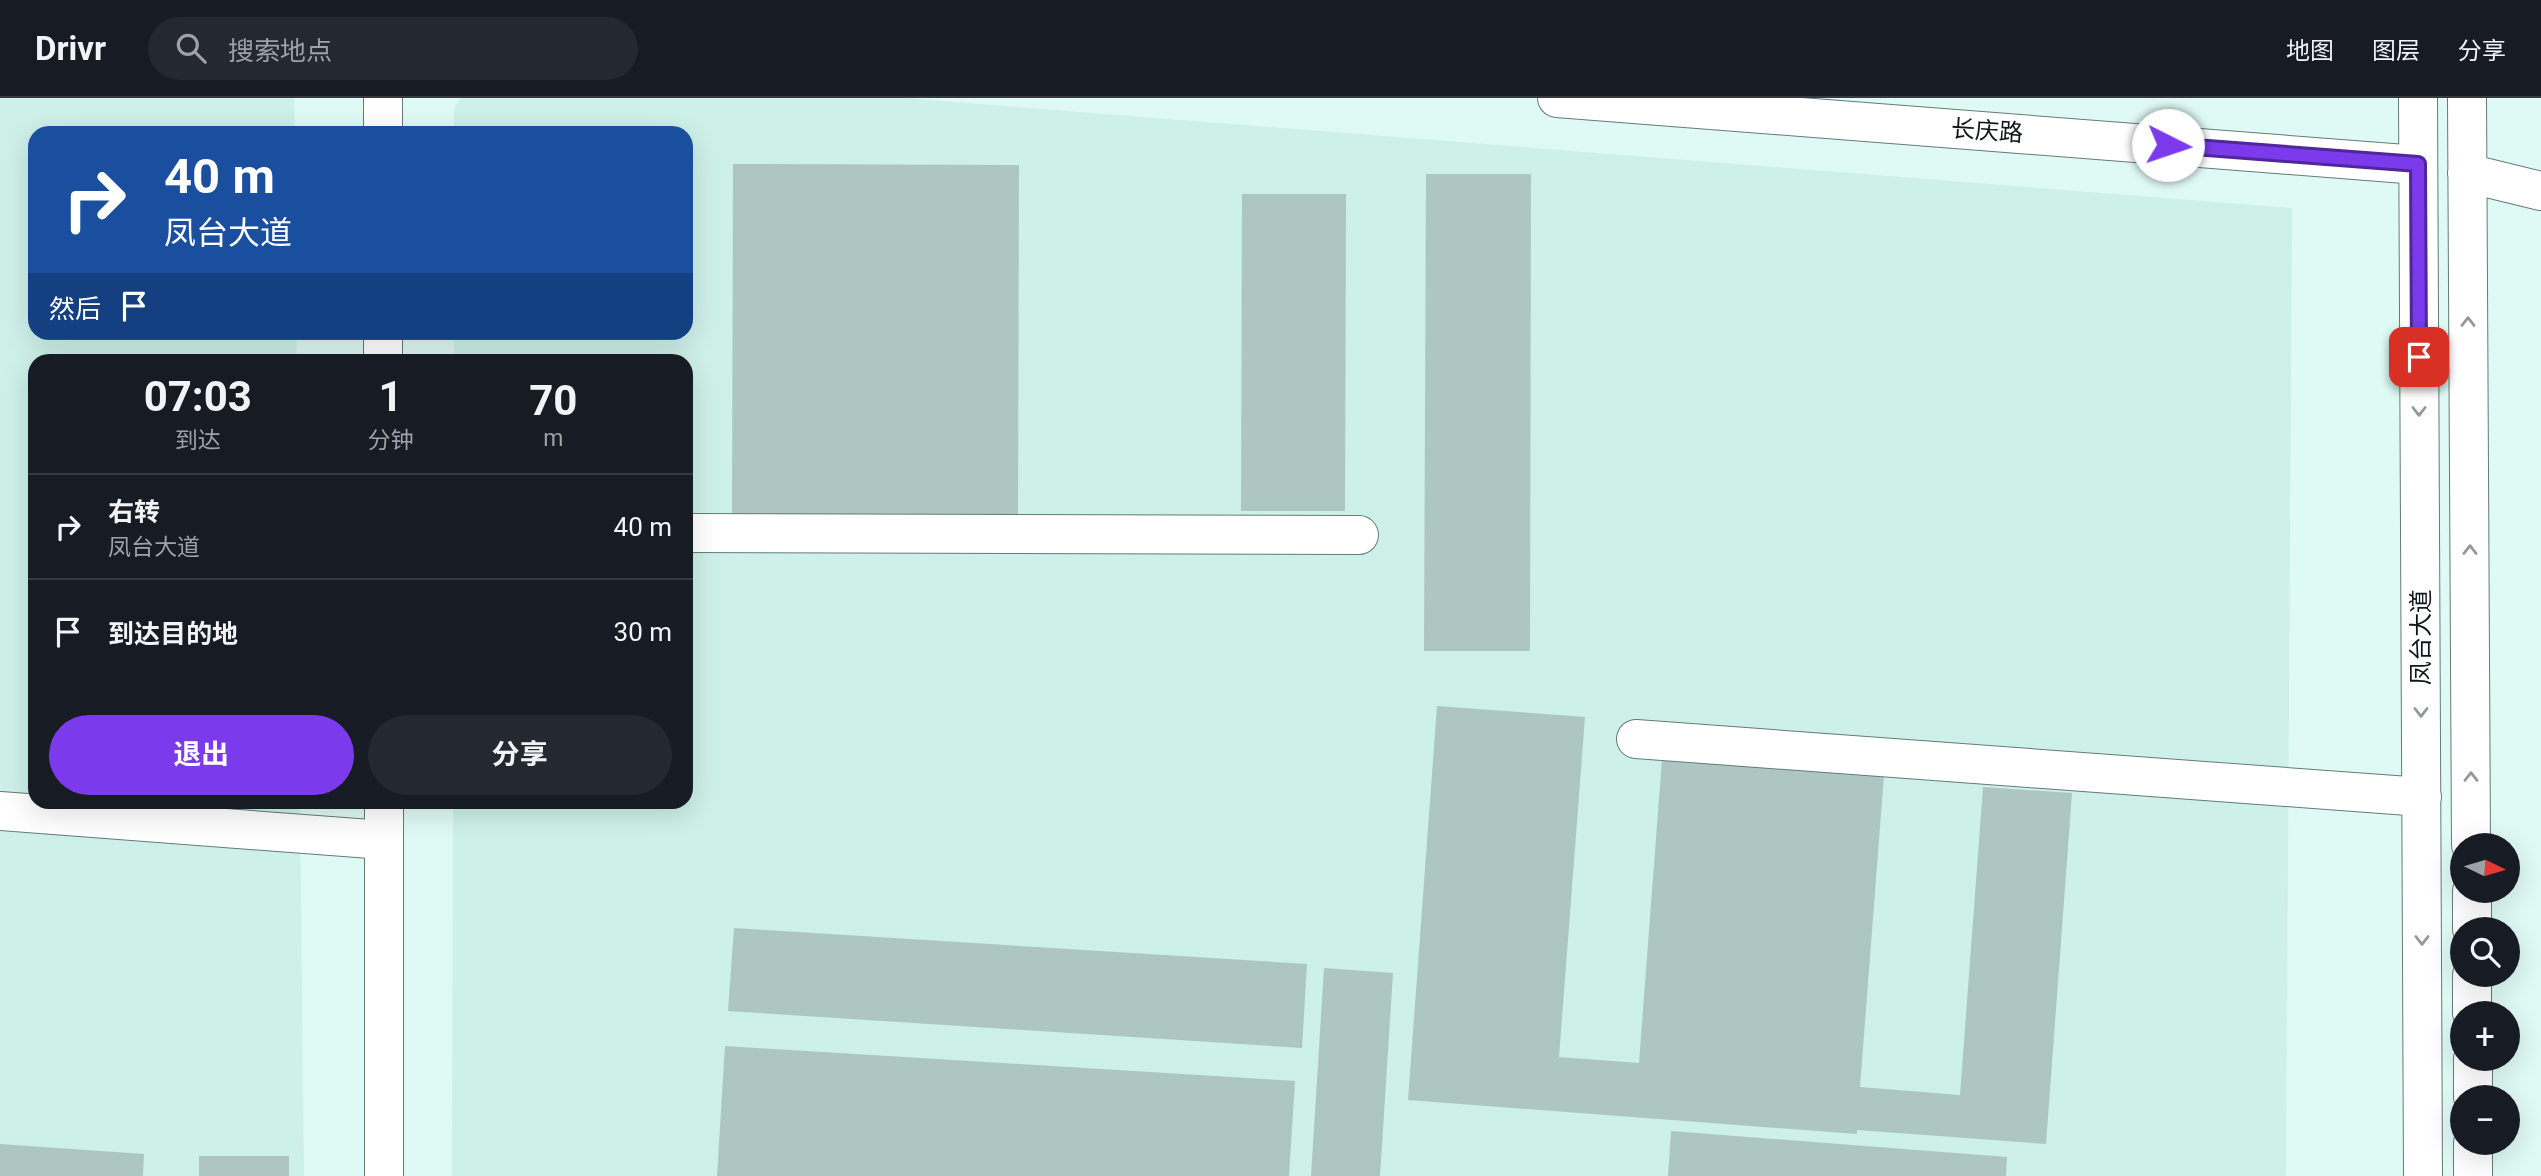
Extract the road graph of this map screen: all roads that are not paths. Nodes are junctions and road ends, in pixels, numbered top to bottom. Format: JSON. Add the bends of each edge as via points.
{"nodes":[{"id":1,"x":383,"y":98,"type":"edge"},
{"id":2,"x":1557,"y":98,"type":"edge"},
{"id":3,"x":2418,"y":98,"type":"edge"},
{"id":4,"x":2467,"y":98,"type":"edge"},
{"id":5,"x":383,"y":126,"type":"edge"},
{"id":6,"x":2418,"y":164,"type":"junction"},
{"id":7,"x":2467,"y":173,"type":"junction"},
{"id":8,"x":2541,"y":191,"type":"edge"},
{"id":9,"x":693,"y":533,"type":"edge"},
{"id":10,"x":1359,"y":535,"type":"dead end"},
{"id":11,"x":1636,"y":739,"type":"dead end"},
{"id":12,"x":2422,"y":797,"type":"junction"},
{"id":13,"x":384,"y":809,"type":"edge"},
{"id":14,"x":0,"y":811,"type":"edge"},
{"id":15,"x":2471,"y":833,"type":"edge"},
{"id":16,"x":384,"y":839,"type":"junction"},
{"id":17,"x":2473,"y":1155,"type":"edge"},
{"id":18,"x":384,"y":1176,"type":"edge"},
{"id":19,"x":2424,"y":1176,"type":"edge"},
{"id":20,"x":2473,"y":1176,"type":"edge"}],
"edges":[{"from":1,"to":5,"type":"street"},
{"from":2,"to":6,"type":"street","name":"长庆路"},
{"from":3,"to":6,"type":"street","name":"凤台大道"},
{"from":4,"to":7,"type":"street","name":"凤台大道"},
{"from":6,"to":12,"type":"street","name":"凤台大道","one_way":true},
{"from":7,"to":8,"type":"street"},
{"from":15,"to":7,"type":"street","name":"凤台大道","one_way":true},
{"from":9,"to":10,"type":"street"},
{"from":11,"to":12,"type":"street"},
{"from":12,"to":19,"type":"street","name":"凤台大道","one_way":true},
{"from":13,"to":16,"type":"street"},
{"from":14,"to":16,"type":"street"},
{"from":16,"to":18,"type":"street"},
{"from":17,"to":20,"type":"street"}]}
